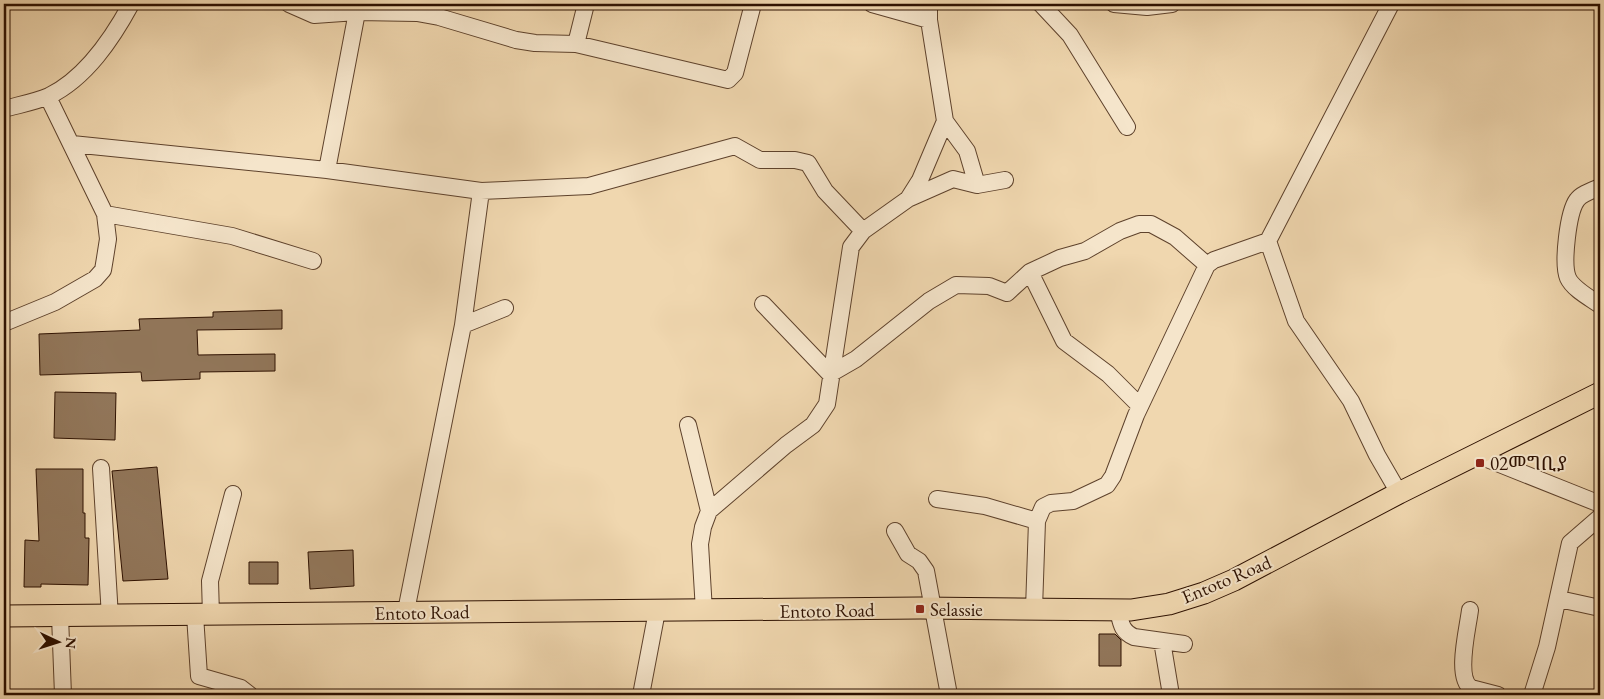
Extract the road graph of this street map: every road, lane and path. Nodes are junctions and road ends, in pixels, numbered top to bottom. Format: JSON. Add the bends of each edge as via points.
{"nodes":[{"id":1,"x":130,"y":4,"type":"edge"},
{"id":2,"x":289,"y":4,"type":"edge"},
{"id":3,"x":586,"y":4,"type":"edge"},
{"id":4,"x":753,"y":4,"type":"edge"},
{"id":5,"x":872,"y":4,"type":"edge"},
{"id":6,"x":1041,"y":4,"type":"edge"},
{"id":7,"x":1114,"y":4,"type":"edge"},
{"id":8,"x":1172,"y":4,"type":"edge"},
{"id":9,"x":1391,"y":4,"type":"edge"},
{"id":10,"x":418,"y":8,"type":"edge"},
{"id":11,"x":357,"y":12,"type":"junction"},
{"id":12,"x":929,"y":12,"type":"edge"},
{"id":13,"x":576,"y":44,"type":"junction"},
{"id":14,"x":48,"y":97,"type":"junction"},
{"id":15,"x":4,"y":108,"type":"edge"},
{"id":16,"x":945,"y":120,"type":"junction"},
{"id":17,"x":1127,"y":127,"type":"dead end"},
{"id":18,"x":72,"y":144,"type":"junction"},
{"id":19,"x":327,"y":170,"type":"junction"},
{"id":20,"x":1005,"y":180,"type":"dead end"},
{"id":21,"x":977,"y":185,"type":"junction"},
{"id":22,"x":1600,"y":187,"type":"edge"},
{"id":23,"x":481,"y":191,"type":"junction"},
{"id":24,"x":908,"y":199,"type":"junction"},
{"id":25,"x":106,"y":214,"type":"junction"},
{"id":26,"x":863,"y":231,"type":"junction"},
{"id":27,"x":1268,"y":241,"type":"junction"},
{"id":28,"x":313,"y":261,"type":"dead end"},
{"id":29,"x":1207,"y":265,"type":"junction"},
{"id":30,"x":1030,"y":272,"type":"junction"},
{"id":31,"x":763,"y":304,"type":"dead end"},
{"id":32,"x":1600,"y":305,"type":"edge"},
{"id":33,"x":505,"y":308,"type":"dead end"},
{"id":34,"x":4,"y":323,"type":"edge"},
{"id":35,"x":464,"y":326,"type":"junction"},
{"id":36,"x":830,"y":374,"type":"junction"},
{"id":37,"x":1600,"y":393,"type":"edge"},
{"id":38,"x":1140,"y":406,"type":"junction"},
{"id":39,"x":688,"y":425,"type":"dead end"},
{"id":40,"x":1477,"y":455,"type":"junction"},
{"id":41,"x":101,"y":468,"type":"dead end"},
{"id":42,"x":1399,"y":493,"type":"junction"},
{"id":43,"x":233,"y":494,"type":"dead end"},
{"id":44,"x":937,"y":499,"type":"dead end"},
{"id":45,"x":1600,"y":504,"type":"edge"},
{"id":46,"x":709,"y":510,"type":"junction"},
{"id":47,"x":1600,"y":517,"type":"edge"},
{"id":48,"x":1038,"y":521,"type":"junction"},
{"id":49,"x":895,"y":531,"type":"dead end"},
{"id":50,"x":1559,"y":599,"type":"junction"},
{"id":51,"x":934,"y":608,"type":"junction"},
{"id":52,"x":1034,"y":608,"type":"junction"},
{"id":53,"x":1600,"y":608,"type":"edge"},
{"id":54,"x":1118,"y":610,"type":"junction"},
{"id":55,"x":1470,"y":610,"type":"dead end"},
{"id":56,"x":406,"y":611,"type":"junction"},
{"id":57,"x":657,"y":611,"type":"junction"},
{"id":58,"x":704,"y":611,"type":"junction"},
{"id":59,"x":203,"y":615,"type":"junction"},
{"id":60,"x":4,"y":616,"type":"edge"},
{"id":61,"x":60,"y":616,"type":"junction"},
{"id":62,"x":110,"y":617,"type":"junction"},
{"id":63,"x":1162,"y":641,"type":"junction"},
{"id":64,"x":1184,"y":644,"type":"dead end"},
{"id":65,"x":63,"y":695,"type":"edge"},
{"id":66,"x":250,"y":695,"type":"edge"},
{"id":67,"x":641,"y":695,"type":"edge"},
{"id":68,"x":949,"y":695,"type":"edge"},
{"id":69,"x":1171,"y":695,"type":"edge"},
{"id":70,"x":1498,"y":695,"type":"edge"},
{"id":71,"x":1532,"y":695,"type":"edge"}],
"edges":[{"from":1,"to":14,"type":"street","via":[[120,23],[84,71]]},
{"from":2,"to":11,"type":"street","via":[[314,15]]},
{"from":3,"to":13,"type":"street"},
{"from":4,"to":13,"type":"street","via":[[735,74],[728,80]]},
{"from":5,"to":12,"type":"street"},
{"from":6,"to":17,"type":"street","via":[[1070,35]]},
{"from":7,"to":8,"type":"street","via":[[1147,7]]},
{"from":9,"to":27,"type":"street"},
{"from":10,"to":11,"type":"street"},
{"from":10,"to":13,"type":"street","via":[[516,40]]},
{"from":11,"to":19,"type":"street"},
{"from":12,"to":16,"type":"street"},
{"from":14,"to":15,"type":"street"},
{"from":14,"to":18,"type":"street"},
{"from":16,"to":21,"type":"street","via":[[967,150]]},
{"from":16,"to":24,"type":"street","via":[[920,180]]},
{"from":18,"to":19,"type":"street"},
{"from":18,"to":25,"type":"street"},
{"from":19,"to":23,"type":"street"},
{"from":20,"to":21,"type":"street"},
{"from":21,"to":24,"type":"street","via":[[953,179]]},
{"from":22,"to":32,"type":"street","via":[[1578,198],[1574,205],[1569,222],[1566,270],[1568,279]]},
{"from":23,"to":26,"type":"street","via":[[588,186],[734,146],[760,160],[808,163],[824,191]]},
{"from":23,"to":35,"type":"street"},
{"from":24,"to":26,"type":"street"},
{"from":25,"to":28,"type":"street","via":[[232,236]]},
{"from":25,"to":34,"type":"street","via":[[108,239],[103,270],[95,279],[56,302]]},
{"from":26,"to":36,"type":"street","via":[[851,247]]},
{"from":27,"to":29,"type":"street"},
{"from":27,"to":42,"type":"street","via":[[1296,321],[1352,401],[1377,456]]},
{"from":29,"to":30,"type":"street","via":[[1175,237],[1151,224],[1139,224],[1085,251]]},
{"from":29,"to":38,"type":"street"},
{"from":30,"to":36,"type":"street","via":[[1007,293],[989,286],[956,285],[930,300],[856,359]]},
{"from":30,"to":38,"type":"street","via":[[1064,341],[1108,374]]},
{"from":31,"to":36,"type":"street"},
{"from":33,"to":35,"type":"street"},
{"from":35,"to":56,"type":"street"},
{"from":36,"to":46,"type":"street","via":[[827,404],[813,425]]},
{"from":37,"to":40,"type":"main road","name":"Entoto Road"},
{"from":38,"to":48,"type":"street","via":[[1119,464],[1107,485],[1073,501],[1051,503],[1043,508]]},
{"from":39,"to":46,"type":"street"},
{"from":40,"to":42,"type":"main road","name":"Entoto Road"},
{"from":40,"to":45,"type":"street"},
{"from":41,"to":62,"type":"street"},
{"from":42,"to":54,"type":"main road","name":"Entoto Road","via":[[1204,593],[1169,604]]},
{"from":43,"to":59,"type":"street"},
{"from":44,"to":48,"type":"street","via":[[985,506]]},
{"from":46,"to":58,"type":"street","via":[[700,544]]},
{"from":47,"to":50,"type":"street","via":[[1570,543]]},
{"from":48,"to":52,"type":"street"},
{"from":49,"to":51,"type":"street","via":[[908,554],[923,565]]},
{"from":50,"to":53,"type":"street"},
{"from":50,"to":71,"type":"street"},
{"from":51,"to":52,"type":"main road","name":"Entoto Road"},
{"from":51,"to":58,"type":"main road","name":"Entoto Road"},
{"from":51,"to":68,"type":"street"},
{"from":52,"to":54,"type":"main road","name":"Entoto Road"},
{"from":54,"to":63,"type":"street","via":[[1122,629],[1127,634]]},
{"from":55,"to":70,"type":"street","via":[[1463,677],[1471,688]]},
{"from":56,"to":57,"type":"main road","name":"Entoto Road"},
{"from":56,"to":59,"type":"main road","name":"Entoto Road"},
{"from":57,"to":58,"type":"main road","name":"Entoto Road"},
{"from":57,"to":67,"type":"street"},
{"from":59,"to":62,"type":"main road","name":"Entoto Road"},
{"from":59,"to":66,"type":"street","via":[[199,676],[241,688]]},
{"from":60,"to":61,"type":"main road","name":"Entoto Road"},
{"from":61,"to":62,"type":"main road","name":"Entoto Road"},
{"from":61,"to":65,"type":"street"},
{"from":63,"to":64,"type":"street"},
{"from":63,"to":69,"type":"street"}]}
